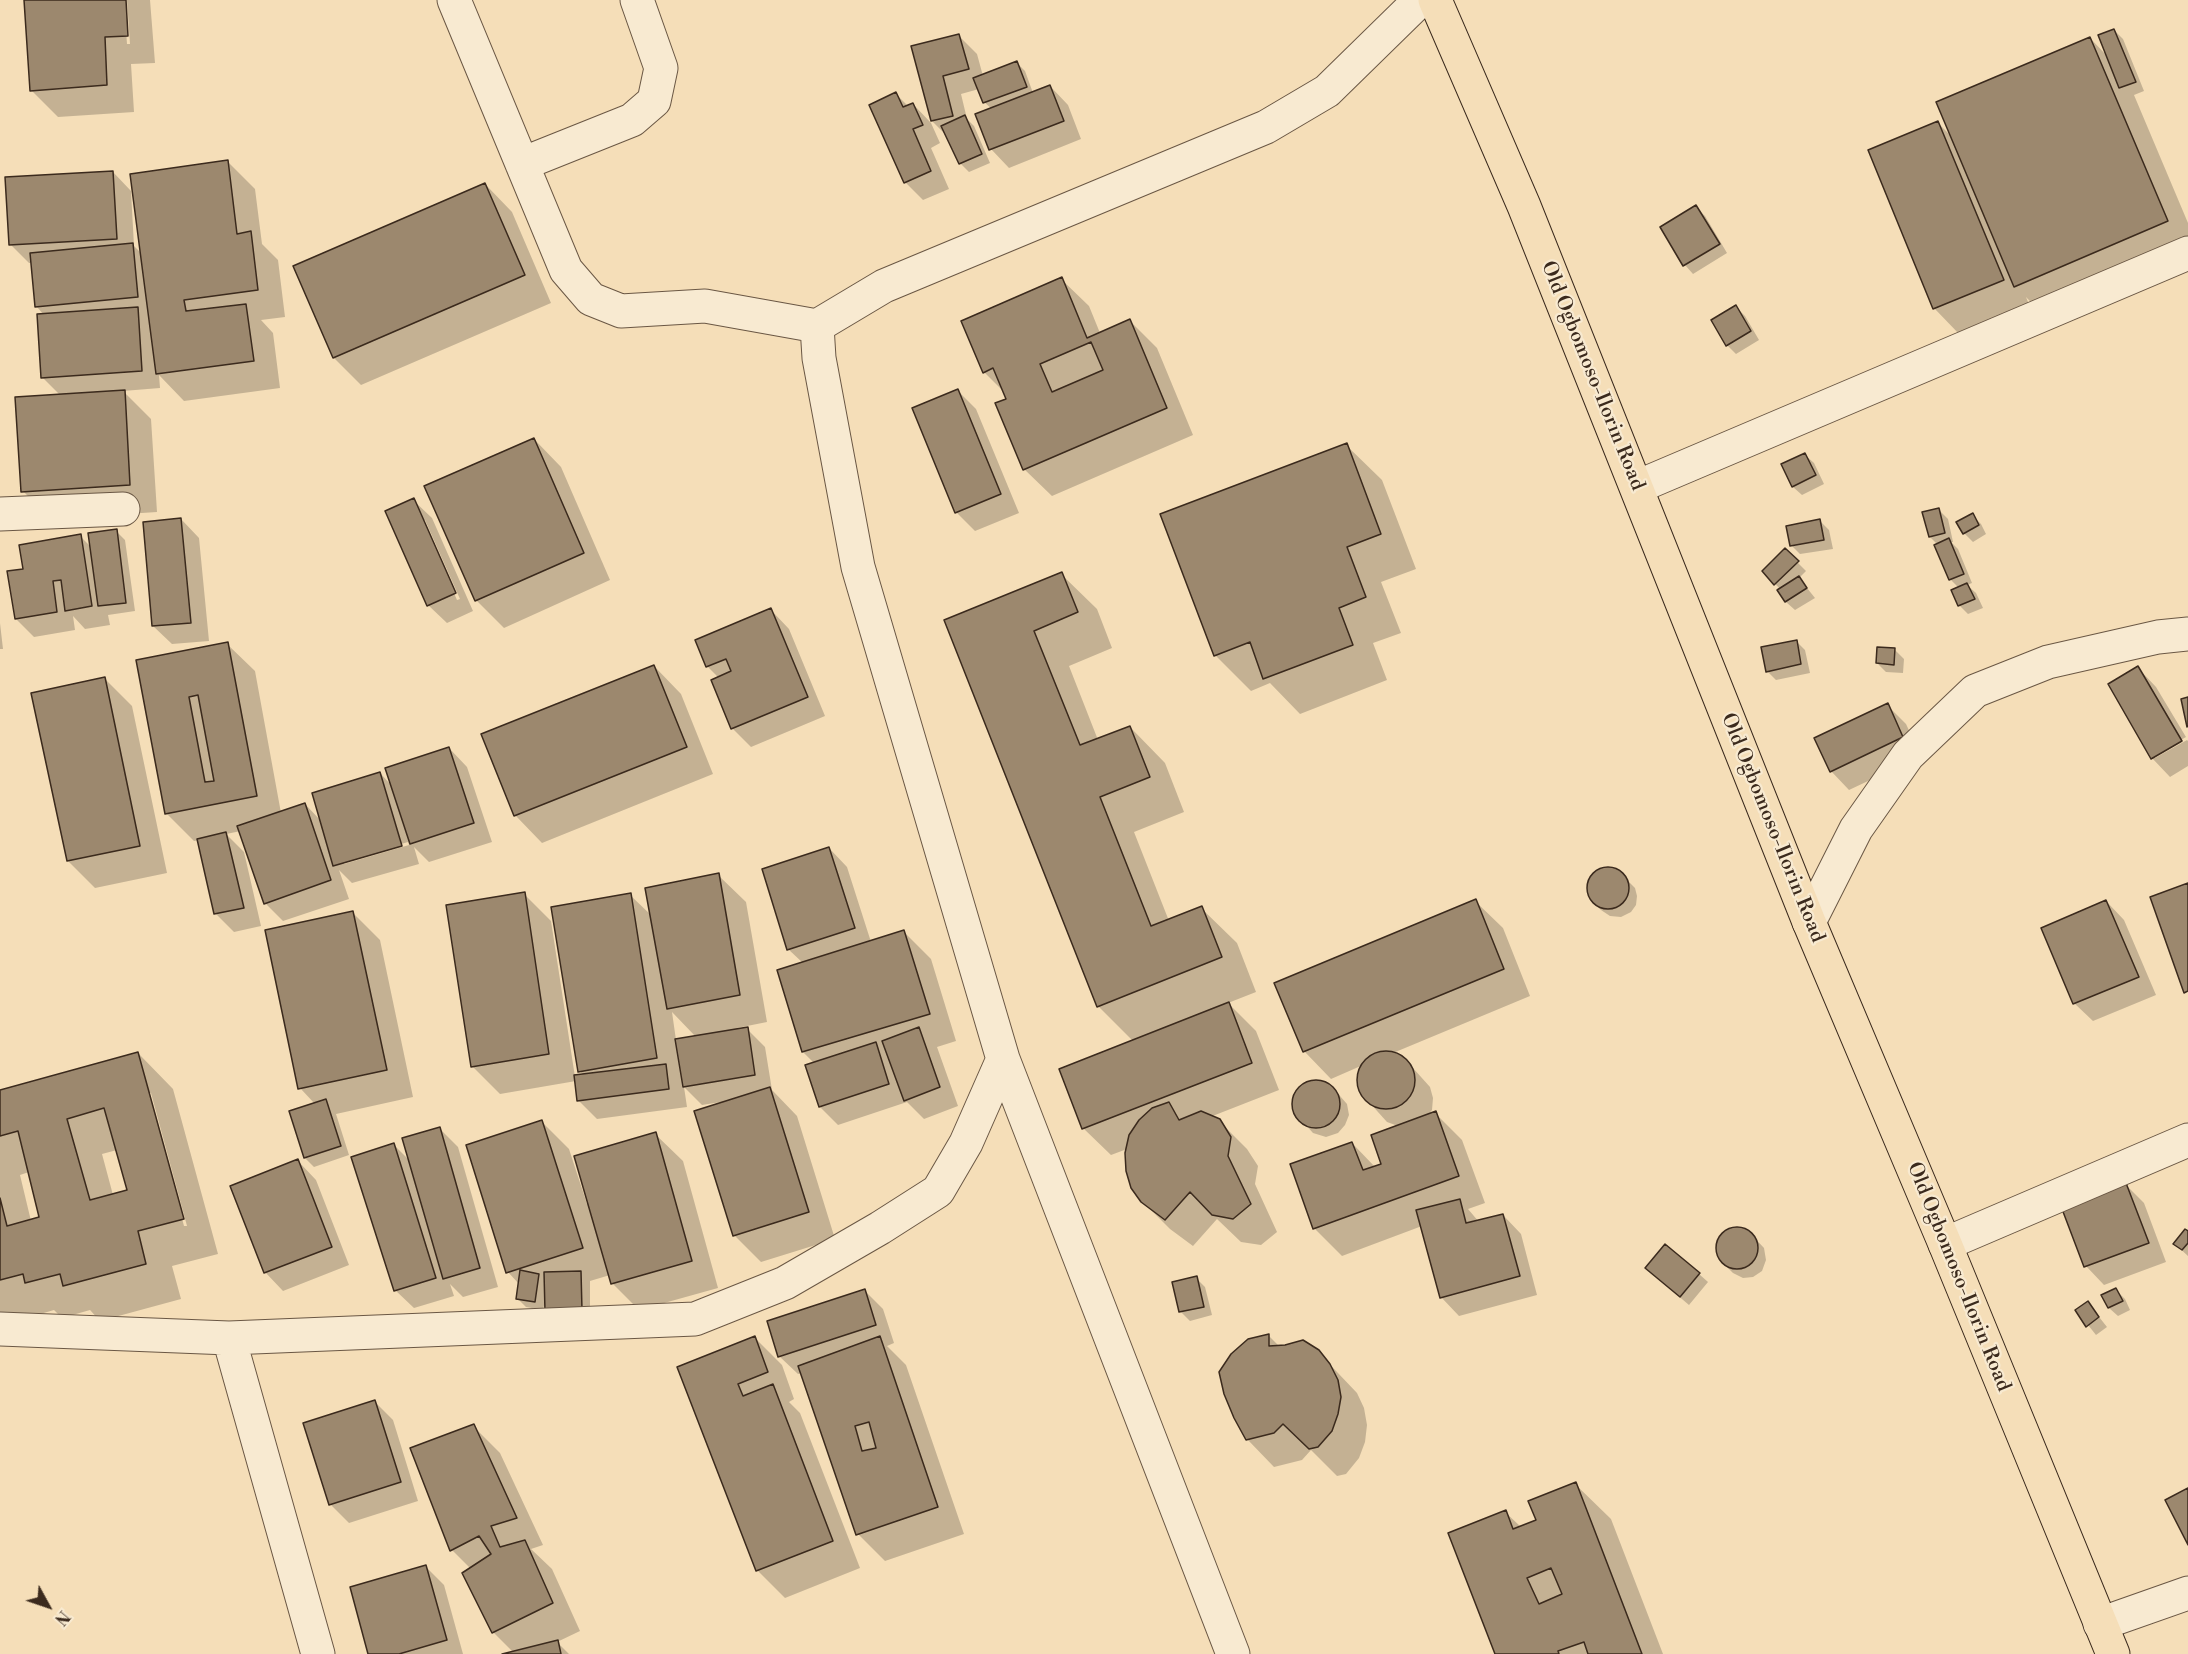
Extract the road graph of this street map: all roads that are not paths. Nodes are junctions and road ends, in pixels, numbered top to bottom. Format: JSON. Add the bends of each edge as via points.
{"nodes":[{"id":1,"x":454,"y":0,"type":"edge"},
{"id":2,"x":637,"y":0,"type":"edge"},
{"id":3,"x":1420,"y":0,"type":"edge"},
{"id":4,"x":1435,"y":0,"type":"edge"},
{"id":5,"x":522,"y":164,"type":"junction"},
{"id":6,"x":2188,"y":253,"type":"edge"},
{"id":7,"x":817,"y":326,"type":"junction"},
{"id":8,"x":1636,"y":487,"type":"junction"},
{"id":9,"x":123,"y":510,"type":"dead end"},
{"id":10,"x":0,"y":514,"type":"edge"},
{"id":11,"x":2188,"y":634,"type":"edge"},
{"id":12,"x":1809,"y":922,"type":"junction"},
{"id":13,"x":1003,"y":1059,"type":"junction"},
{"id":14,"x":2188,"y":1140,"type":"edge"},
{"id":15,"x":1945,"y":1244,"type":"junction"},
{"id":16,"x":0,"y":1329,"type":"edge"},
{"id":17,"x":229,"y":1338,"type":"junction"},
{"id":18,"x":2188,"y":1593,"type":"edge"},
{"id":19,"x":2100,"y":1624,"type":"junction"},
{"id":20,"x":318,"y":1654,"type":"edge"},
{"id":21,"x":1233,"y":1654,"type":"edge"},
{"id":22,"x":2113,"y":1654,"type":"edge"}],
"edges":[{"from":1,"to":5,"type":"street"},
{"from":2,"to":5,"type":"street","via":[[661,68],[654,102],[632,120]]},
{"from":3,"to":7,"type":"street","via":[[1327,91],[1266,127],[884,286]]},
{"from":4,"to":8,"type":"highway","name":"Old Ogbomoso-Ilorin Road","via":[[1524,206]]},
{"from":5,"to":7,"type":"street","via":[[566,270],[591,298],[621,311],[705,306]]},
{"from":6,"to":8,"type":"street"},
{"from":7,"to":13,"type":"street","via":[[819,358],[858,567]]},
{"from":8,"to":12,"type":"highway","name":"Old Ogbomoso-Ilorin Road"},
{"from":9,"to":10,"type":"street"},
{"from":11,"to":12,"type":"street","via":[[2048,662],[1975,691],[1908,755],[1856,829]]},
{"from":12,"to":15,"type":"highway","name":"Old Ogbomoso-Ilorin Road"},
{"from":13,"to":17,"type":"street","via":[[966,1143],[938,1191],[785,1283],[695,1319]]},
{"from":13,"to":21,"type":"street"},
{"from":14,"to":15,"type":"street"},
{"from":15,"to":19,"type":"highway","name":"Old Ogbomoso-Ilorin Road"},
{"from":16,"to":17,"type":"street"},
{"from":17,"to":20,"type":"street"},
{"from":18,"to":19,"type":"street"},
{"from":19,"to":22,"type":"highway","name":"Old Ogbomoso-Ilorin Road"}]}
